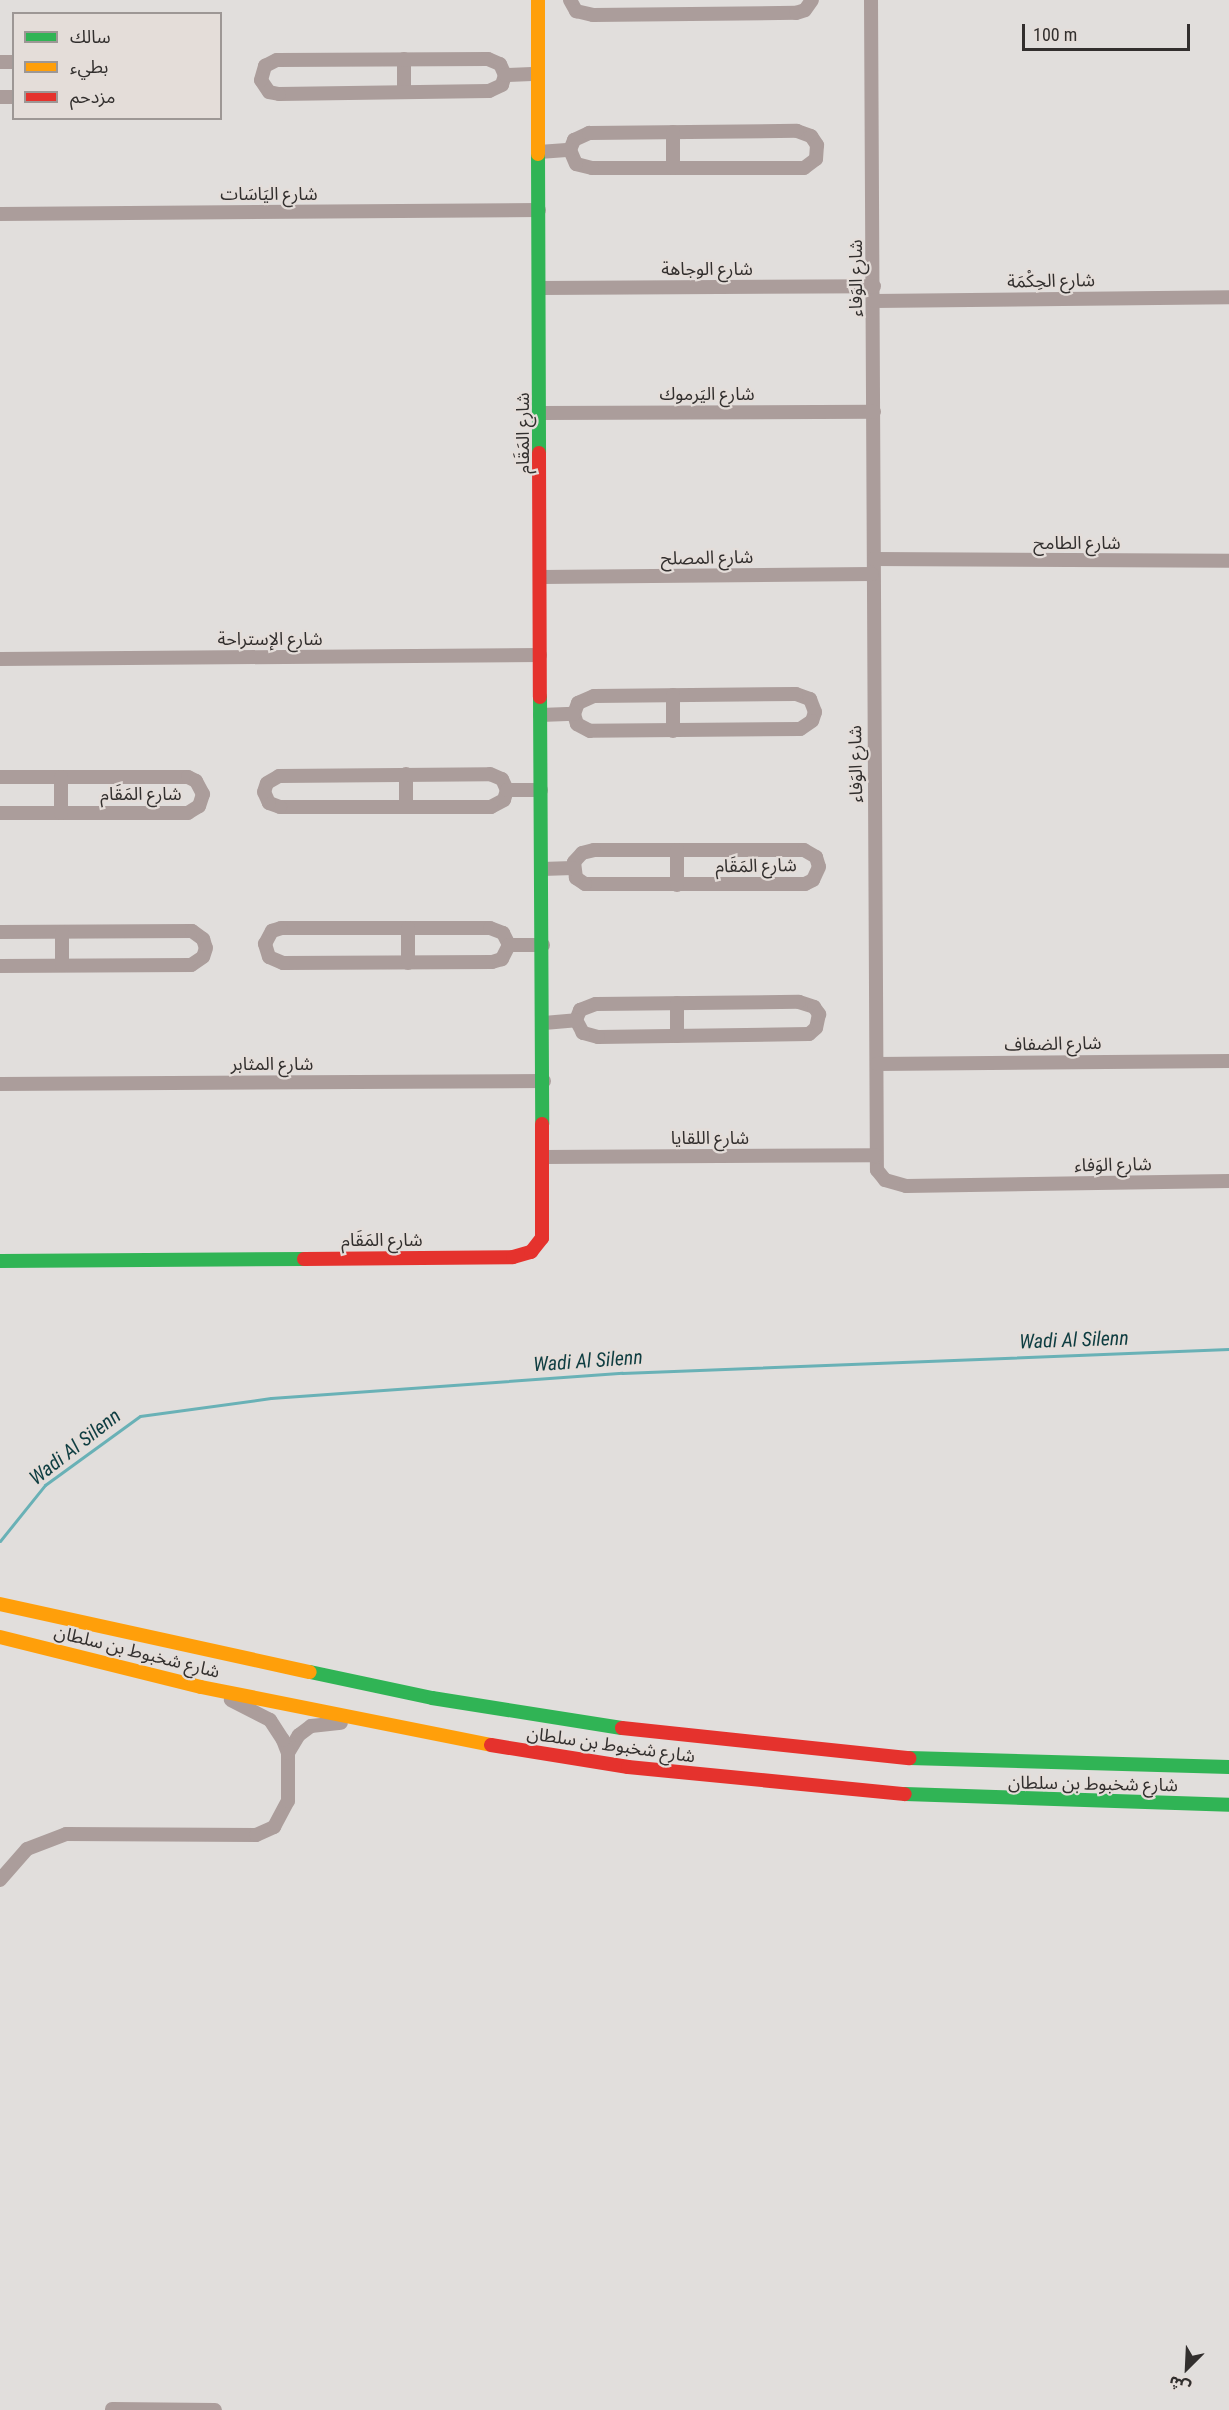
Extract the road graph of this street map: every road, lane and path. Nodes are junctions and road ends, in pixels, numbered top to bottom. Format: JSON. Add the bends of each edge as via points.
{"nodes":[{"id":1,"x":538,"y":0,"type":"edge"},
{"id":2,"x":570,"y":0,"type":"edge"},
{"id":3,"x":812,"y":0,"type":"edge"},
{"id":4,"x":872,"y":0,"type":"edge"},
{"id":5,"x":674,"y":7,"type":"edge"},
{"id":6,"x":404,"y":59,"type":"junction"},
{"id":7,"x":538,"y":74,"type":"junction"},
{"id":8,"x":505,"y":75,"type":"junction"},
{"id":9,"x":404,"y":92,"type":"junction"},
{"id":10,"x":673,"y":132,"type":"junction"},
{"id":11,"x":570,"y":150,"type":"junction"},
{"id":12,"x":539,"y":152,"type":"junction"},
{"id":13,"x":673,"y":168,"type":"junction"},
{"id":14,"x":539,"y":210,"type":"junction"},
{"id":15,"x":0,"y":214,"type":"edge"},
{"id":16,"x":874,"y":286,"type":"junction"},
{"id":17,"x":540,"y":288,"type":"junction"},
{"id":18,"x":1229,"y":297,"type":"edge"},
{"id":19,"x":874,"y":301,"type":"junction"},
{"id":20,"x":874,"y":412,"type":"junction"},
{"id":21,"x":541,"y":413,"type":"junction"},
{"id":22,"x":1229,"y":561,"type":"edge"},
{"id":23,"x":873,"y":567,"type":"junction"},
{"id":24,"x":542,"y":577,"type":"junction"},
{"id":25,"x":540,"y":655,"type":"junction"},
{"id":26,"x":0,"y":659,"type":"edge"},
{"id":27,"x":673,"y":695,"type":"junction"},
{"id":28,"x":574,"y":714,"type":"junction"},
{"id":29,"x":540,"y":715,"type":"junction"},
{"id":30,"x":673,"y":731,"type":"junction"},
{"id":31,"x":406,"y":774,"type":"junction"},
{"id":32,"x":0,"y":777,"type":"edge"},
{"id":33,"x":61,"y":777,"type":"junction"},
{"id":34,"x":507,"y":790,"type":"junction"},
{"id":35,"x":541,"y":790,"type":"junction"},
{"id":36,"x":406,"y":807,"type":"junction"},
{"id":37,"x":0,"y":813,"type":"edge"},
{"id":38,"x":61,"y":813,"type":"junction"},
{"id":39,"x":677,"y":850,"type":"junction"},
{"id":40,"x":573,"y":867,"type":"junction"},
{"id":41,"x":542,"y":868,"type":"junction"},
{"id":42,"x":677,"y":885,"type":"junction"},
{"id":43,"x":408,"y":928,"type":"junction"},
{"id":44,"x":0,"y":932,"type":"edge"},
{"id":45,"x":62,"y":932,"type":"junction"},
{"id":46,"x":509,"y":945,"type":"junction"},
{"id":47,"x":543,"y":945,"type":"junction"},
{"id":48,"x":408,"y":963,"type":"junction"},
{"id":49,"x":62,"y":965,"type":"junction"},
{"id":50,"x":0,"y":966,"type":"edge"},
{"id":51,"x":677,"y":1003,"type":"junction"},
{"id":52,"x":576,"y":1020,"type":"junction"},
{"id":53,"x":544,"y":1023,"type":"junction"},
{"id":54,"x":677,"y":1036,"type":"junction"},
{"id":55,"x":1229,"y":1060,"type":"edge"},
{"id":56,"x":877,"y":1064,"type":"junction"},
{"id":57,"x":544,"y":1080,"type":"junction"},
{"id":58,"x":0,"y":1084,"type":"edge"},
{"id":59,"x":876,"y":1155,"type":"junction"},
{"id":60,"x":544,"y":1157,"type":"junction"},
{"id":61,"x":1229,"y":1181,"type":"edge"},
{"id":62,"x":0,"y":1261,"type":"edge"},
{"id":63,"x":0,"y":1604,"type":"edge"},
{"id":64,"x":0,"y":1637,"type":"edge"},
{"id":65,"x":201,"y":1687,"type":"junction"},
{"id":66,"x":374,"y":1723,"type":"junction"},
{"id":67,"x":288,"y":1753,"type":"junction"},
{"id":68,"x":1229,"y":1767,"type":"edge"},
{"id":69,"x":1229,"y":1805,"type":"edge"},
{"id":70,"x":0,"y":1880,"type":"edge"},
{"id":71,"x":112,"y":2409,"type":"edge"},
{"id":72,"x":161,"y":2409,"type":"edge"},
{"id":73,"x":215,"y":2410,"type":"edge"}],
"edges":[{"from":1,"to":7,"type":"main road","name":"شارع المَقَام"},
{"from":2,"to":5,"type":"street","via":[[576,11],[586,15]]},
{"from":3,"to":5,"type":"street","via":[[805,10],[796,13]]},
{"from":4,"to":16,"type":"street","name":"شارع الوَفاء"},
{"from":6,"to":8,"type":"street","via":[[488,59],[500,64]]},
{"from":6,"to":9,"type":"street"},
{"from":6,"to":9,"type":"street","via":[[278,60],[268,63],[261,75],[262,84],[274,93]]},
{"from":7,"to":8,"type":"street"},
{"from":7,"to":12,"type":"main road","name":"شارع المَقَام"},
{"from":8,"to":9,"type":"street","via":[[502,85],[494,90]]},
{"from":10,"to":11,"type":"street","via":[[590,133],[574,140]]},
{"from":10,"to":13,"type":"street"},
{"from":10,"to":13,"type":"street","via":[[797,131],[812,136],[818,150],[816,159],[804,168]]},
{"from":11,"to":12,"type":"street"},
{"from":11,"to":13,"type":"street","via":[[581,167]]},
{"from":12,"to":14,"type":"main road","name":"شارع المَقَام"},
{"from":14,"to":15,"type":"street","name":"شارع اليَاسَات"},
{"from":14,"to":17,"type":"main road","name":"شارع المَقَام"},
{"from":16,"to":17,"type":"street","name":"شارع الوجاهة"},
{"from":16,"to":19,"type":"street","name":"شارع الوَفاء"},
{"from":17,"to":21,"type":"main road","name":"شارع المَقَام"},
{"from":18,"to":19,"type":"street","name":"شارع الحِكْمَة"},
{"from":19,"to":20,"type":"street","name":"شارع الوَفاء"},
{"from":20,"to":21,"type":"street","name":"شارع اليَرموك"},
{"from":20,"to":23,"type":"street","name":"شارع الوَفاء"},
{"from":21,"to":24,"type":"main road","name":"شارع المَقَام"},
{"from":22,"to":23,"type":"street","name":"شارع الطامح","via":[[925,562]]},
{"from":23,"to":24,"type":"street","name":"شارع المصلح"},
{"from":23,"to":56,"type":"street","name":"شارع الوَفاء"},
{"from":24,"to":25,"type":"main road","name":"شارع المَقَام"},
{"from":25,"to":26,"type":"street","name":"شارع الإستراحة"},
{"from":25,"to":29,"type":"main road","name":"شارع المَقَام"},
{"from":27,"to":28,"type":"street","via":[[588,697],[578,703]]},
{"from":27,"to":30,"type":"street"},
{"from":27,"to":30,"type":"street","via":[[796,694],[810,699],[815,712],[809,725],[800,729]]},
{"from":28,"to":29,"type":"street"},
{"from":28,"to":30,"type":"street","via":[[576,724],[585,730]]},
{"from":29,"to":35,"type":"main road","name":"شارع المَقَام"},
{"from":31,"to":34,"type":"street","via":[[490,774],[502,779]]},
{"from":31,"to":36,"type":"street"},
{"from":31,"to":36,"type":"street","via":[[279,776],[267,783],[264,792],[269,803],[280,807]]},
{"from":32,"to":33,"type":"street","name":"شارع المَقَام"},
{"from":33,"to":38,"type":"street"},
{"from":33,"to":38,"type":"street","name":"شارع المَقَام","via":[[188,777],[196,781],[203,794],[199,806],[188,813]]},
{"from":34,"to":35,"type":"street"},
{"from":34,"to":36,"type":"street","via":[[504,800],[496,806]]},
{"from":35,"to":41,"type":"main road","name":"شارع المَقَام"},
{"from":37,"to":38,"type":"street","name":"شارع المَقَام"},
{"from":39,"to":40,"type":"street","name":"شارع المَقَام","via":[[594,850],[582,853]]},
{"from":39,"to":42,"type":"street"},
{"from":39,"to":42,"type":"street","name":"شارع المَقَام","via":[[804,849],[813,854],[819,867],[813,880],[805,884]]},
{"from":40,"to":41,"type":"street"},
{"from":40,"to":42,"type":"street","name":"شارع المَقَام","via":[[580,882],[590,885]]},
{"from":41,"to":47,"type":"main road","name":"شارع المَقَام"},
{"from":43,"to":46,"type":"street","via":[[495,929],[506,936]]},
{"from":43,"to":48,"type":"street"},
{"from":43,"to":48,"type":"street","via":[[281,928],[272,931],[265,944],[269,957],[278,963]]},
{"from":44,"to":45,"type":"street"},
{"from":45,"to":49,"type":"street"},
{"from":45,"to":49,"type":"street","via":[[192,931],[203,939],[206,948],[203,957],[190,964]]},
{"from":46,"to":47,"type":"street"},
{"from":46,"to":48,"type":"street","via":[[506,955],[497,962]]},
{"from":47,"to":53,"type":"main road","name":"شارع المَقَام"},
{"from":49,"to":50,"type":"street"},
{"from":51,"to":52,"type":"street","via":[[596,1004],[580,1010]]},
{"from":51,"to":54,"type":"street"},
{"from":51,"to":54,"type":"street","via":[[799,1002],[814,1006],[819,1019],[813,1032],[804,1035]]},
{"from":52,"to":53,"type":"street"},
{"from":52,"to":54,"type":"street","via":[[579,1030],[587,1036]]},
{"from":53,"to":57,"type":"main road","name":"شارع المَقَام"},
{"from":55,"to":56,"type":"street","name":"شارع الضفاف"},
{"from":56,"to":59,"type":"street","name":"شارع الوَفاء"},
{"from":57,"to":58,"type":"street","name":"شارع المثابر"},
{"from":57,"to":60,"type":"main road","name":"شارع المَقَام"},
{"from":59,"to":60,"type":"street","name":"شارع اللقايا"},
{"from":59,"to":61,"type":"street","name":"شارع الوَفاء","via":[[881,1176],[906,1186]]},
{"from":60,"to":62,"type":"main road","name":"شارع المَقَام","via":[[543,1233],[536,1247],[519,1257]]},
{"from":63,"to":68,"type":"main road","name":"شارع شخبوط بن سلطان","via":[[421,1696],[662,1734],[919,1759]]},
{"from":64,"to":65,"type":"main road","name":"شارع شخبوط بن سلطان"},
{"from":65,"to":66,"type":"main road","name":"شارع شخبوط بن سلطان"},
{"from":65,"to":67,"type":"street","via":[[270,1720]]},
{"from":66,"to":67,"type":"street","via":[[310,1726]]},
{"from":66,"to":69,"type":"main road","name":"شارع شخبوط بن سلطان","via":[[628,1767],[814,1788],[1000,1800]]},
{"from":67,"to":70,"type":"street","via":[[285,1811],[264,1833],[66,1834],[27,1849]]},
{"from":71,"to":72,"type":"street"},
{"from":72,"to":73,"type":"street"}]}
